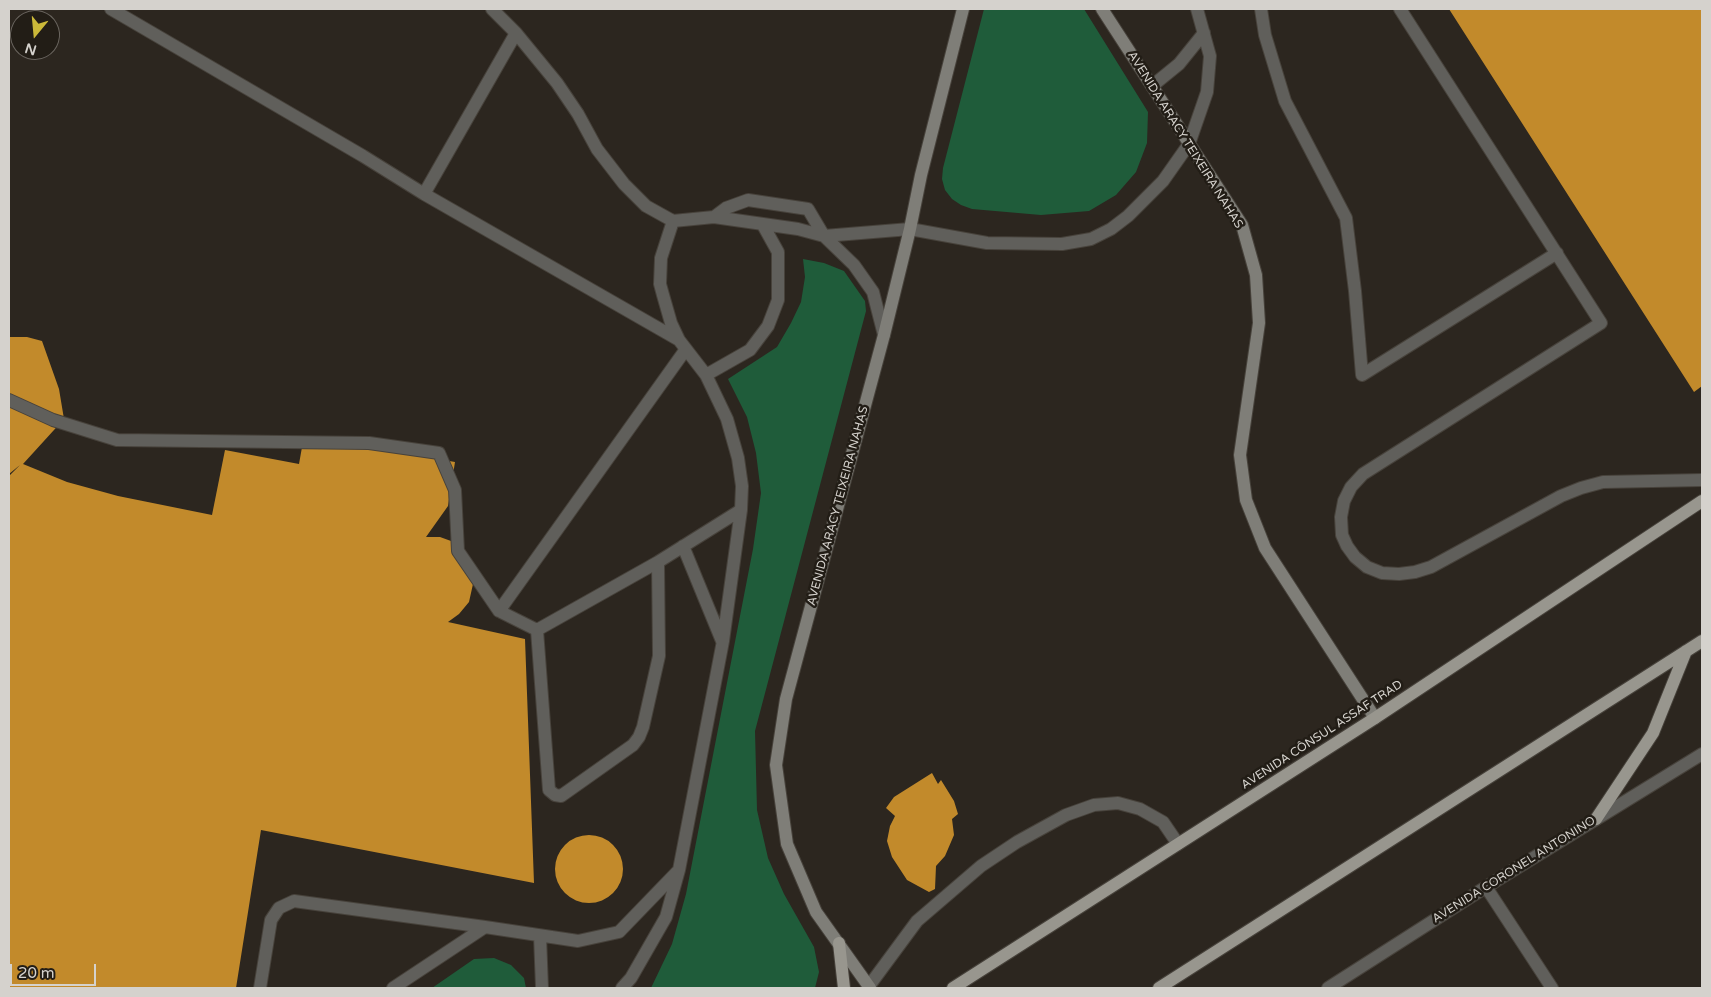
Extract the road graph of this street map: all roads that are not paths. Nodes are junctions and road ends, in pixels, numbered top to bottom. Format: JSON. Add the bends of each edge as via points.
{"nodes":[{"id":1,"x":111,"y":9,"type":"edge"},
{"id":2,"x":492,"y":9,"type":"edge"},
{"id":3,"x":963,"y":9,"type":"edge"},
{"id":4,"x":1102,"y":9,"type":"edge"},
{"id":5,"x":1197,"y":9,"type":"edge"},
{"id":6,"x":1261,"y":9,"type":"edge"},
{"id":7,"x":1400,"y":9,"type":"edge"},
{"id":8,"x":516,"y":33,"type":"junction"},
{"id":9,"x":1204,"y":33,"type":"junction"},
{"id":10,"x":1152,"y":86,"type":"junction"},
{"id":11,"x":1189,"y":144,"type":"junction"},
{"id":12,"x":424,"y":194,"type":"junction"},
{"id":13,"x":714,"y":217,"type":"junction"},
{"id":14,"x":673,"y":221,"type":"junction"},
{"id":15,"x":763,"y":225,"type":"junction"},
{"id":16,"x":910,"y":229,"type":"junction"},
{"id":17,"x":824,"y":236,"type":"junction"},
{"id":18,"x":1557,"y":252,"type":"junction"},
{"id":19,"x":884,"y":335,"type":"junction"},
{"id":20,"x":682,"y":344,"type":"junction"},
{"id":21,"x":706,"y":375,"type":"junction"},
{"id":22,"x":9,"y":400,"type":"edge"},
{"id":23,"x":1702,"y":480,"type":"edge"},
{"id":24,"x":1702,"y":501,"type":"edge"},
{"id":25,"x":741,"y":510,"type":"junction"},
{"id":26,"x":682,"y":546,"type":"junction"},
{"id":27,"x":658,"y":562,"type":"junction"},
{"id":28,"x":499,"y":611,"type":"junction"},
{"id":29,"x":537,"y":630,"type":"junction"},
{"id":30,"x":722,"y":641,"type":"junction"},
{"id":31,"x":1702,"y":641,"type":"edge"},
{"id":32,"x":1686,"y":651,"type":"junction"},
{"id":33,"x":1375,"y":718,"type":"junction"},
{"id":34,"x":1702,"y":754,"type":"edge"},
{"id":35,"x":1596,"y":820,"type":"junction"},
{"id":36,"x":1178,"y":844,"type":"junction"},
{"id":37,"x":679,"y":870,"type":"junction"},
{"id":38,"x":1486,"y":887,"type":"junction"},
{"id":39,"x":485,"y":927,"type":"junction"},
{"id":40,"x":540,"y":936,"type":"junction"},
{"id":41,"x":839,"y":943,"type":"junction"},
{"id":42,"x":869,"y":987,"type":"edge"},
{"id":43,"x":260,"y":988,"type":"edge"},
{"id":44,"x":393,"y":988,"type":"edge"},
{"id":45,"x":542,"y":988,"type":"edge"},
{"id":46,"x":622,"y":988,"type":"edge"},
{"id":47,"x":844,"y":988,"type":"edge"},
{"id":48,"x":953,"y":988,"type":"edge"},
{"id":49,"x":1160,"y":988,"type":"edge"},
{"id":50,"x":1328,"y":988,"type":"edge"},
{"id":51,"x":1552,"y":988,"type":"edge"}],
"edges":[{"from":1,"to":12,"type":"street"},
{"from":2,"to":8,"type":"street"},
{"from":3,"to":16,"type":"street","name":"AVENIDA ARACY TEIXEIRA NAHAS"},
{"from":4,"to":10,"type":"street","name":"AVENIDA ARACY TEIXEIRA NAHAS"},
{"from":5,"to":9,"type":"street"},
{"from":6,"to":18,"type":"street","via":[[1265,35],[1285,101],[1346,218],[1356,291],[1362,375]]},
{"from":7,"to":18,"type":"street"},
{"from":8,"to":12,"type":"street"},
{"from":8,"to":14,"type":"street","via":[[557,83],[597,149],[624,184],[646,206]]},
{"from":9,"to":10,"type":"street","via":[[1179,64]]},
{"from":9,"to":11,"type":"street","via":[[1210,56],[1207,92]]},
{"from":10,"to":11,"type":"street","name":"AVENIDA ARACY TEIXEIRA NAHAS"},
{"from":11,"to":16,"type":"street","via":[[1144,202],[1111,229],[1090,240],[1062,244],[987,242]]},
{"from":11,"to":33,"type":"street","name":"AVENIDA ARACY TEIXEIRA NAHAS","via":[[1242,225],[1256,275],[1259,323],[1240,455],[1246,500],[1265,548]]},
{"from":12,"to":20,"type":"street"},
{"from":13,"to":14,"type":"street"},
{"from":13,"to":15,"type":"street"},
{"from":13,"to":17,"type":"street","via":[[726,208],[748,200],[808,209]]},
{"from":14,"to":20,"type":"street","via":[[661,258],[660,284],[671,323]]},
{"from":15,"to":17,"type":"street"},
{"from":15,"to":21,"type":"street","via":[[778,252],[778,300],[768,326],[750,350]]},
{"from":16,"to":17,"type":"street"},
{"from":16,"to":19,"type":"street","name":"AVENIDA ARACY TEIXEIRA NAHAS"},
{"from":17,"to":19,"type":"street","via":[[854,265],[872,292]]},
{"from":18,"to":23,"type":"street","via":[[1601,323],[1363,474],[1351,487],[1344,502],[1342,535],[1347,546],[1367,567],[1382,573],[1415,572],[1431,567],[1560,496],[1581,488],[1603,482]]},
{"from":19,"to":41,"type":"street","name":"AVENIDA ARACY TEIXEIRA NAHAS","via":[[786,699],[776,765],[787,844],[816,912]]},
{"from":20,"to":21,"type":"street"},
{"from":20,"to":28,"type":"street"},
{"from":21,"to":25,"type":"street","via":[[727,419],[738,458]]},
{"from":22,"to":28,"type":"street","via":[[53,420],[117,440],[369,443],[439,453],[455,490],[458,551]]},
{"from":24,"to":33,"type":"main road","name":"AVENIDA CÔNSUL ASSAF TRAD"},
{"from":25,"to":26,"type":"street"},
{"from":25,"to":30,"type":"street"},
{"from":26,"to":27,"type":"street"},
{"from":26,"to":30,"type":"street"},
{"from":27,"to":29,"type":"street"},
{"from":27,"to":29,"type":"street","via":[[660,656],[639,737],[633,745],[561,796],[549,790]]},
{"from":28,"to":29,"type":"street"},
{"from":30,"to":37,"type":"street"},
{"from":31,"to":32,"type":"main road"},
{"from":32,"to":35,"type":"main road","via":[[1653,733]]},
{"from":32,"to":49,"type":"main road"},
{"from":33,"to":36,"type":"main road","name":"AVENIDA CÔNSUL ASSAF TRAD"},
{"from":34,"to":35,"type":"street","name":"AVENIDA CORONEL ANTONINO"},
{"from":35,"to":38,"type":"street","name":"AVENIDA CORONEL ANTONINO"},
{"from":36,"to":42,"type":"street","via":[[1163,822],[1140,809],[1118,803],[1094,805],[1066,815],[981,866],[917,921]]},
{"from":36,"to":48,"type":"main road","name":"AVENIDA CÔNSUL ASSAF TRAD"},
{"from":37,"to":40,"type":"street","via":[[619,932],[578,941]]},
{"from":37,"to":46,"type":"street","via":[[666,917]]},
{"from":38,"to":50,"type":"street","name":"AVENIDA CORONEL ANTONINO"},
{"from":38,"to":51,"type":"street"},
{"from":39,"to":40,"type":"street"},
{"from":39,"to":43,"type":"street","via":[[294,901],[279,908],[271,920]]},
{"from":39,"to":44,"type":"street"},
{"from":40,"to":45,"type":"street"},
{"from":41,"to":42,"type":"street","name":"AVENIDA ARACY TEIXEIRA NAHAS"},
{"from":41,"to":47,"type":"main road"}]}
